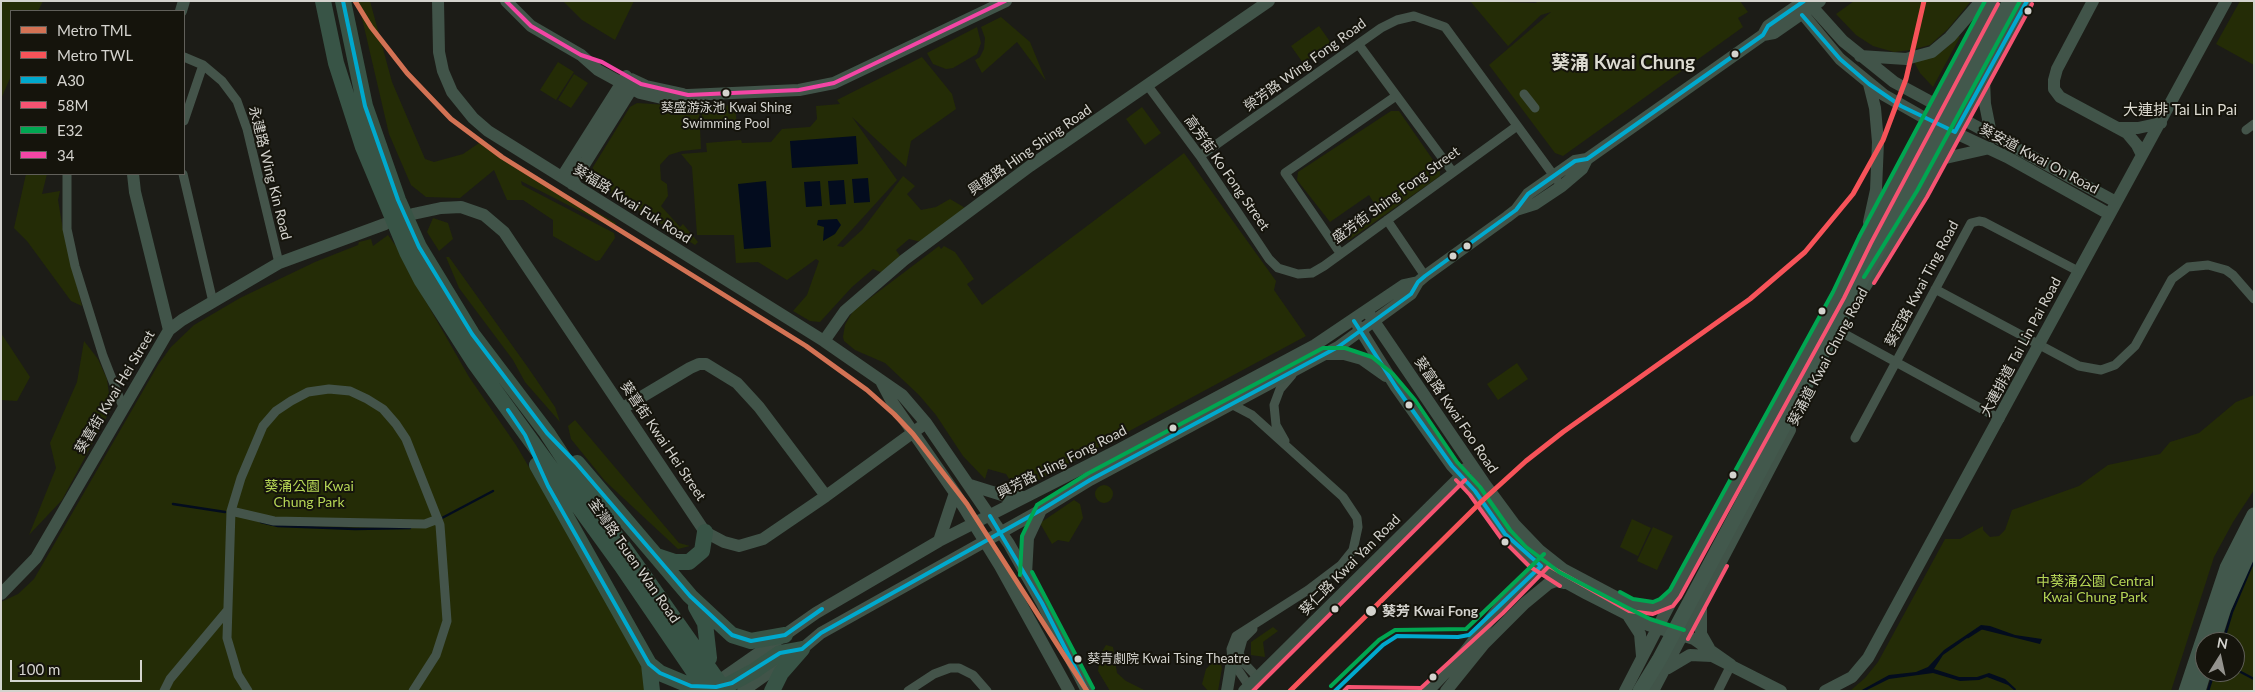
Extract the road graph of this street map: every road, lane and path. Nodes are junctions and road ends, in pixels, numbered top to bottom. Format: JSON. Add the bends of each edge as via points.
{"nodes":[{"id":1,"x":323,"y":1,"type":"edge"},
{"id":2,"x":343,"y":1,"type":"edge"},
{"id":3,"x":438,"y":1,"type":"edge"},
{"id":4,"x":506,"y":1,"type":"edge"},
{"id":5,"x":1006,"y":1,"type":"edge"},
{"id":6,"x":1269,"y":1,"type":"edge"},
{"id":7,"x":1980,"y":1,"type":"edge"},
{"id":8,"x":1992,"y":1,"type":"edge"},
{"id":9,"x":2003,"y":1,"type":"edge"},
{"id":10,"x":2010,"y":1,"type":"edge"},
{"id":11,"x":2027,"y":1,"type":"edge"},
{"id":12,"x":2092,"y":1,"type":"edge"},
{"id":13,"x":2226,"y":1,"type":"edge"},
{"id":14,"x":1807,"y":5,"type":"edge"},
{"id":15,"x":1359,"y":45,"type":"junction"},
{"id":16,"x":1860,"y":56,"type":"junction"},
{"id":17,"x":185,"y":57,"type":"edge"},
{"id":18,"x":203,"y":65,"type":"junction"},
{"id":19,"x":1984,"y":79,"type":"junction"},
{"id":20,"x":629,"y":82,"type":"junction"},
{"id":21,"x":1869,"y":84,"type":"junction"},
{"id":22,"x":1148,"y":86,"type":"junction"},
{"id":23,"x":1524,"y":94,"type":"dead end"},
{"id":24,"x":1396,"y":96,"type":"junction"},
{"id":25,"x":1935,"y":106,"type":"junction"},
{"id":26,"x":1535,"y":108,"type":"dead end"},
{"id":27,"x":185,"y":118,"type":"edge"},
{"id":28,"x":1962,"y":119,"type":"junction"},
{"id":29,"x":1928,"y":120,"type":"junction"},
{"id":30,"x":2160,"y":123,"type":"junction"},
{"id":31,"x":2254,"y":124,"type":"edge"},
{"id":32,"x":1517,"y":126,"type":"junction"},
{"id":33,"x":2119,"y":128,"type":"junction"},
{"id":34,"x":2246,"y":130,"type":"dead end"},
{"id":35,"x":1955,"y":132,"type":"junction"},
{"id":36,"x":1991,"y":134,"type":"junction"},
{"id":37,"x":1990,"y":148,"type":"junction"},
{"id":38,"x":2142,"y":155,"type":"junction"},
{"id":39,"x":1200,"y":156,"type":"junction"},
{"id":40,"x":1587,"y":159,"type":"junction"},
{"id":41,"x":1940,"y":159,"type":"junction"},
{"id":42,"x":1452,"y":171,"type":"junction"},
{"id":43,"x":67,"y":175,"type":"edge"},
{"id":44,"x":133,"y":175,"type":"edge"},
{"id":45,"x":183,"y":175,"type":"edge"},
{"id":46,"x":1553,"y":175,"type":"junction"},
{"id":47,"x":567,"y":181,"type":"junction"},
{"id":48,"x":1562,"y":186,"type":"junction"},
{"id":49,"x":2116,"y":202,"type":"junction"},
{"id":50,"x":392,"y":203,"type":"junction"},
{"id":51,"x":1516,"y":210,"type":"junction"},
{"id":52,"x":413,"y":214,"type":"dead end"},
{"id":53,"x":2109,"y":214,"type":"junction"},
{"id":54,"x":1387,"y":220,"type":"junction"},
{"id":55,"x":385,"y":224,"type":"dead end"},
{"id":56,"x":1865,"y":240,"type":"junction"},
{"id":57,"x":413,"y":249,"type":"junction"},
{"id":58,"x":1340,"y":253,"type":"junction"},
{"id":59,"x":279,"y":263,"type":"junction"},
{"id":60,"x":2078,"y":271,"type":"junction"},
{"id":61,"x":1288,"y":272,"type":"joint"},
{"id":62,"x":1422,"y":279,"type":"junction"},
{"id":63,"x":1935,"y":289,"type":"junction"},
{"id":64,"x":2254,"y":299,"type":"edge"},
{"id":65,"x":213,"y":302,"type":"junction"},
{"id":66,"x":1371,"y":316,"type":"junction"},
{"id":67,"x":1354,"y":321,"type":"junction"},
{"id":68,"x":169,"y":330,"type":"junction"},
{"id":69,"x":1362,"y":332,"type":"junction"},
{"id":70,"x":1841,"y":332,"type":"junction"},
{"id":71,"x":824,"y":341,"type":"junction"},
{"id":72,"x":2039,"y":344,"type":"junction"},
{"id":73,"x":1326,"y":354,"type":"junction"},
{"id":74,"x":1896,"y":362,"type":"junction"},
{"id":75,"x":1302,"y":368,"type":"junction"},
{"id":76,"x":882,"y":383,"type":"junction"},
{"id":77,"x":1396,"y":387,"type":"junction"},
{"id":78,"x":1232,"y":405,"type":"junction"},
{"id":79,"x":122,"y":407,"type":"junction"},
{"id":80,"x":623,"y":408,"type":"junction"},
{"id":81,"x":2000,"y":419,"type":"junction"},
{"id":82,"x":926,"y":423,"type":"junction"},
{"id":83,"x":913,"y":432,"type":"junction"},
{"id":84,"x":547,"y":433,"type":"junction"},
{"id":85,"x":525,"y":435,"type":"junction"},
{"id":86,"x":1855,"y":438,"type":"dead end"},
{"id":87,"x":1291,"y":449,"type":"junction"},
{"id":88,"x":1464,"y":455,"type":"junction"},
{"id":89,"x":1461,"y":476,"type":"junction"},
{"id":90,"x":970,"y":485,"type":"junction"},
{"id":91,"x":955,"y":493,"type":"junction"},
{"id":92,"x":826,"y":496,"type":"junction"},
{"id":93,"x":1025,"y":497,"type":"junction"},
{"id":94,"x":1041,"y":510,"type":"junction"},
{"id":95,"x":231,"y":511,"type":"junction"},
{"id":96,"x":2254,"y":515,"type":"edge"},
{"id":97,"x":990,"y":516,"type":"junction"},
{"id":98,"x":438,"y":519,"type":"junction"},
{"id":99,"x":974,"y":524,"type":"junction"},
{"id":100,"x":705,"y":532,"type":"junction"},
{"id":101,"x":1001,"y":532,"type":"junction"},
{"id":102,"x":939,"y":541,"type":"junction"},
{"id":103,"x":2254,"y":541,"type":"edge"},
{"id":104,"x":985,"y":542,"type":"junction"},
{"id":105,"x":657,"y":556,"type":"junction"},
{"id":106,"x":1544,"y":562,"type":"junction"},
{"id":107,"x":1026,"y":575,"type":"junction"},
{"id":108,"x":1568,"y":584,"type":"junction"},
{"id":109,"x":1,"y":594,"type":"edge"},
{"id":110,"x":1674,"y":594,"type":"junction"},
{"id":111,"x":690,"y":596,"type":"junction"},
{"id":112,"x":1702,"y":599,"type":"junction"},
{"id":113,"x":227,"y":610,"type":"junction"},
{"id":114,"x":1623,"y":613,"type":"junction"},
{"id":115,"x":1258,"y":623,"type":"junction"},
{"id":116,"x":1656,"y":628,"type":"junction"},
{"id":117,"x":2216,"y":632,"type":"edge"},
{"id":118,"x":676,"y":634,"type":"junction"},
{"id":119,"x":785,"y":635,"type":"junction"},
{"id":120,"x":1682,"y":636,"type":"junction"},
{"id":121,"x":802,"y":649,"type":"junction"},
{"id":122,"x":1712,"y":652,"type":"junction"},
{"id":123,"x":709,"y":658,"type":"dead end"},
{"id":124,"x":746,"y":661,"type":"joint"},
{"id":125,"x":1232,"y":661,"type":"junction"},
{"id":126,"x":649,"y":664,"type":"junction"},
{"id":127,"x":1732,"y":665,"type":"junction"},
{"id":128,"x":1636,"y":670,"type":"junction"},
{"id":129,"x":1666,"y":670,"type":"junction"},
{"id":130,"x":1250,"y":685,"type":"edge"},
{"id":131,"x":730,"y":686,"type":"edge"},
{"id":132,"x":699,"y":688,"type":"edge"},
{"id":133,"x":164,"y":691,"type":"edge"},
{"id":134,"x":248,"y":691,"type":"edge"},
{"id":135,"x":413,"y":691,"type":"edge"},
{"id":136,"x":652,"y":691,"type":"edge"},
{"id":137,"x":772,"y":691,"type":"edge"},
{"id":138,"x":908,"y":691,"type":"edge"},
{"id":139,"x":987,"y":691,"type":"edge"},
{"id":140,"x":1068,"y":691,"type":"edge"},
{"id":141,"x":1087,"y":691,"type":"edge"},
{"id":142,"x":1227,"y":691,"type":"edge"},
{"id":143,"x":1428,"y":691,"type":"edge"},
{"id":144,"x":1446,"y":691,"type":"edge"},
{"id":145,"x":1625,"y":691,"type":"edge"},
{"id":146,"x":1633,"y":691,"type":"edge"},
{"id":147,"x":1640,"y":691,"type":"edge"},
{"id":148,"x":1653,"y":691,"type":"edge"},
{"id":149,"x":1718,"y":691,"type":"edge"},
{"id":150,"x":1781,"y":691,"type":"edge"},
{"id":151,"x":1825,"y":691,"type":"edge"},
{"id":152,"x":2186,"y":691,"type":"edge"}],
"edges":[{"from":1,"to":50,"type":"highway","name":"荃灣路 Tsuen Wan Road","via":[[350,110]]},
{"from":2,"to":50,"type":"highway","name":"荃灣路 Tsuen Wan Road","via":[[365,106]]},
{"from":3,"to":47,"type":"main road","name":"葵福路 Kwai Fuk Road","via":[[440,62],[452,92],[488,131]]},
{"from":4,"to":20,"type":"main road","via":[[531,26],[581,55],[598,70]]},
{"from":5,"to":20,"type":"main road","via":[[834,83],[799,90],[666,99],[645,96]]},
{"from":6,"to":22,"type":"main road","name":"興盛路 Hing Shing Road"},
{"from":7,"to":16,"type":"main road","via":[[1950,37],[1932,52],[1906,59]]},
{"from":8,"to":25,"type":"main road","name":"葵涌道 Kwai Chung Road"},
{"from":9,"to":146,"type":"main road","name":"葵涌道 Kwai Chung Road","via":[[1857,279]]},
{"from":10,"to":147,"type":"main road","name":"葵涌道 Kwai Chung Road"},
{"from":11,"to":19,"type":"main road","name":"葵涌道 Kwai Chung Road"},
{"from":12,"to":33,"type":"main road","via":[[2057,69],[2053,84],[2060,97]]},
{"from":13,"to":30,"type":"main road","name":"大連排道 Tai Lin Pai Road"},
{"from":14,"to":16,"type":"main road","name":"葵安道 Kwai On Road"},
{"from":14,"to":21,"type":"main road","name":"葵安道 Kwai On Road","via":[[1840,59]]},
{"from":14,"to":40,"type":"main road","name":"興芳路 Hing Fong Road","via":[[1774,33],[1763,35]]},
{"from":15,"to":24,"type":"street"},
{"from":15,"to":32,"type":"street","name":"榮芳路 Wing Fong Road","via":[[1381,28],[1414,16],[1444,27]]},
{"from":15,"to":39,"type":"street","name":"榮芳路 Wing Fong Road"},
{"from":16,"to":25,"type":"main road","name":"葵安道 Kwai On Road","via":[[1894,82]]},
{"from":17,"to":18,"type":"street","name":"永建路 Wing Kin Road"},
{"from":18,"to":27,"type":"street"},
{"from":18,"to":59,"type":"street","name":"永建路 Wing Kin Road","via":[[230,90],[243,117]]},
{"from":19,"to":28,"type":"main road","name":"葵涌道 Kwai Chung Road"},
{"from":19,"to":36,"type":"main road"},
{"from":20,"to":47,"type":"main road"},
{"from":21,"to":29,"type":"main road","name":"葵安道 Kwai On Road"},
{"from":21,"to":56,"type":"main road","via":[[1875,108],[1878,167]]},
{"from":22,"to":39,"type":"street","name":"高芳街 Ko Fong Street"},
{"from":22,"to":71,"type":"main road","name":"興盛路 Hing Shing Road","via":[[1030,166],[904,260],[845,311]]},
{"from":23,"to":26,"type":"street"},
{"from":24,"to":42,"type":"street"},
{"from":24,"to":58,"type":"street","via":[[1285,173]]},
{"from":25,"to":28,"type":"main road","name":"葵安道 Kwai On Road"},
{"from":25,"to":29,"type":"main road","name":"葵涌道 Kwai Chung Road"},
{"from":28,"to":35,"type":"main road","name":"葵涌道 Kwai Chung Road"},
{"from":28,"to":36,"type":"main road","name":"葵安道 Kwai On Road"},
{"from":29,"to":35,"type":"main road","name":"葵安道 Kwai On Road"},
{"from":29,"to":56,"type":"main road","name":"葵涌道 Kwai Chung Road"},
{"from":30,"to":33,"type":"main road"},
{"from":30,"to":38,"type":"main road","name":"大連排道 Tai Lin Pai Road"},
{"from":31,"to":34,"type":"street"},
{"from":32,"to":42,"type":"street","name":"盛芳街 Shing Fong Street"},
{"from":32,"to":46,"type":"street","name":"榮芳路 Wing Fong Road"},
{"from":33,"to":38,"type":"main road","via":[[2131,138]]},
{"from":35,"to":37,"type":"main road","name":"葵安道 Kwai On Road"},
{"from":35,"to":41,"type":"main road","name":"葵涌道 Kwai Chung Road"},
{"from":36,"to":49,"type":"main road","name":"葵安道 Kwai On Road"},
{"from":37,"to":41,"type":"main road"},
{"from":37,"to":53,"type":"main road","name":"葵安道 Kwai On Road"},
{"from":38,"to":49,"type":"main road","name":"大連排道 Tai Lin Pai Road"},
{"from":39,"to":61,"type":"street","name":"高芳街 Ko Fong Street","via":[[1269,259]]},
{"from":40,"to":46,"type":"main road","name":"興芳路 Hing Fong Road","via":[[1575,160]]},
{"from":40,"to":48,"type":"main road","name":"興芳路 Hing Fong Road","via":[[1582,169]]},
{"from":41,"to":70,"type":"main road","name":"葵涌道 Kwai Chung Road"},
{"from":42,"to":54,"type":"street","name":"盛芳街 Shing Fong Street"},
{"from":43,"to":79,"type":"street","via":[[67,229],[75,266]]},
{"from":44,"to":68,"type":"main road"},
{"from":45,"to":65,"type":"street"},
{"from":46,"to":48,"type":"street","name":"榮芳路 Wing Fong Road"},
{"from":46,"to":51,"type":"main road","name":"興芳路 Hing Fong Road","via":[[1528,194]]},
{"from":47,"to":71,"type":"main road","name":"葵福路 Kwai Fuk Road"},
{"from":48,"to":51,"type":"main road","name":"興芳路 Hing Fong Road","via":[[1536,204]]},
{"from":49,"to":53,"type":"main road","name":"大連排道 Tai Lin Pai Road"},
{"from":50,"to":57,"type":"highway","name":"荃灣路 Tsuen Wan Road"},
{"from":51,"to":62,"type":"main road","name":"興芳路 Hing Fong Road"},
{"from":52,"to":80,"type":"main road","name":"葵喜街 Kwai Hei Street","via":[[461,207],[484,215],[504,232]]},
{"from":53,"to":60,"type":"main road","name":"大連排道 Tai Lin Pai Road"},
{"from":54,"to":58,"type":"street","name":"盛芳街 Shing Fong Street"},
{"from":54,"to":62,"type":"street"},
{"from":55,"to":59,"type":"main road","name":"葵喜街 Kwai Hei Street"},
{"from":56,"to":110,"type":"main road","name":"葵涌道 Kwai Chung Road","via":[[1839,295]]},
{"from":57,"to":84,"type":"highway","name":"荃灣路 Tsuen Wan Road"},
{"from":57,"to":85,"type":"highway","name":"荃灣路 Tsuen Wan Road","via":[[438,307]]},
{"from":58,"to":61,"type":"street","name":"盛芳街 Shing Fong Street","via":[[1312,273]]},
{"from":59,"to":65,"type":"main road","name":"葵喜街 Kwai Hei Street"},
{"from":60,"to":63,"type":"street","name":"葵定路 Kwai Ting Road","via":[[1979,220],[1969,225]]},
{"from":60,"to":72,"type":"main road","name":"大連排道 Tai Lin Pai Road"},
{"from":62,"to":66,"type":"main road","name":"興芳路 Hing Fong Road","via":[[1404,285]]},
{"from":63,"to":72,"type":"street"},
{"from":63,"to":74,"type":"street","name":"葵定路 Kwai Ting Road"},
{"from":64,"to":72,"type":"street","via":[[2226,270],[2208,265],[2188,267],[2172,279],[2135,346],[2109,368],[2079,366]]},
{"from":65,"to":68,"type":"main road","name":"葵喜街 Kwai Hei Street"},
{"from":66,"to":67,"type":"main road","name":"興芳路 Hing Fong Road"},
{"from":66,"to":69,"type":"main road","name":"興芳路 Hing Fong Road"},
{"from":66,"to":88,"type":"main road","name":"葵富路 Kwai Foo Road"},
{"from":67,"to":69,"type":"main road","name":"葵富路 Kwai Foo Road"},
{"from":67,"to":93,"type":"main road","name":"興芳路 Hing Fong Road","via":[[1316,345]]},
{"from":68,"to":79,"type":"main road","name":"葵喜街 Kwai Hei Street"},
{"from":69,"to":73,"type":"main road","name":"興芳路 Hing Fong Road"},
{"from":69,"to":77,"type":"main road","name":"葵富路 Kwai Foo Road"},
{"from":70,"to":74,"type":"street"},
{"from":70,"to":112,"type":"main road","name":"葵涌道 Kwai Chung Road"},
{"from":71,"to":76,"type":"main road","name":"葵福路 Kwai Fuk Road"},
{"from":72,"to":81,"type":"main road","name":"大連排道 Tai Lin Pai Road"},
{"from":73,"to":75,"type":"main road","name":"興芳路 Hing Fong Road"},
{"from":73,"to":77,"type":"main road","via":[[1362,359],[1375,366]]},
{"from":74,"to":81,"type":"street"},
{"from":74,"to":86,"type":"street","name":"葵定路 Kwai Ting Road"},
{"from":75,"to":78,"type":"main road","name":"興芳路 Hing Fong Road"},
{"from":75,"to":87,"type":"street","via":[[1284,382],[1274,405],[1276,425]]},
{"from":76,"to":82,"type":"main road","name":"葵福路 Kwai Fuk Road","via":[[902,395]]},
{"from":76,"to":83,"type":"main road","name":"葵福路 Kwai Fuk Road"},
{"from":77,"to":89,"type":"main road","name":"葵富路 Kwai Foo Road"},
{"from":78,"to":87,"type":"street","via":[[1252,415]]},
{"from":78,"to":94,"type":"main road","name":"興芳路 Hing Fong Road","via":[[1090,480]]},
{"from":79,"to":109,"type":"main road","name":"葵喜街 Kwai Hei Street","via":[[36,558]]},
{"from":80,"to":92,"type":"main road","via":[[690,368],[706,364],[737,383],[759,407]]},
{"from":80,"to":100,"type":"main road","name":"葵喜街 Kwai Hei Street"},
{"from":81,"to":151,"type":"main road","name":"大連排道 Tai Lin Pai Road","via":[[1868,658],[1852,677]]},
{"from":82,"to":83,"type":"main road"},
{"from":82,"to":90,"type":"main road","name":"葵福路 Kwai Fuk Road"},
{"from":83,"to":91,"type":"main road","name":"葵福路 Kwai Fuk Road"},
{"from":83,"to":92,"type":"main road"},
{"from":84,"to":105,"type":"highway"},
{"from":84,"to":118,"type":"highway","name":"荃灣路 Tsuen Wan Road"},
{"from":85,"to":118,"type":"highway","name":"荃灣路 Tsuen Wan Road"},
{"from":85,"to":126,"type":"highway","via":[[548,486]]},
{"from":87,"to":115,"type":"street","via":[[1351,507],[1357,518],[1358,538],[1341,565]]},
{"from":88,"to":89,"type":"main road","via":[[1466,464]]},
{"from":88,"to":106,"type":"main road","name":"葵富路 Kwai Foo Road"},
{"from":89,"to":106,"type":"main road","name":"葵富路 Kwai Foo Road","via":[[1505,534]]},
{"from":89,"to":130,"type":"main road","name":"葵仁路 Kwai Yan Road"},
{"from":90,"to":93,"type":"main road","via":[[1005,496]]},
{"from":90,"to":97,"type":"main road","name":"葵福路 Kwai Fuk Road"},
{"from":91,"to":99,"type":"main road","name":"葵福路 Kwai Fuk Road"},
{"from":91,"to":102,"type":"main road"},
{"from":92,"to":100,"type":"main road","via":[[763,539],[749,544],[739,546],[724,542]]},
{"from":93,"to":97,"type":"main road","name":"興芳路 Hing Fong Road"},
{"from":94,"to":101,"type":"main road","name":"興芳路 Hing Fong Road"},
{"from":94,"to":107,"type":"main road","via":[[1028,538]]},
{"from":95,"to":98,"type":"street","via":[[274,521],[425,524]]},
{"from":95,"to":98,"type":"street","via":[[263,426],[276,411],[291,401],[308,392],[329,389],[367,399],[383,409],[396,424],[406,439]]},
{"from":95,"to":113,"type":"street"},
{"from":96,"to":152,"type":"main road","via":[[2227,568]]},
{"from":97,"to":99,"type":"main road","name":"興芳路 Hing Fong Road"},
{"from":97,"to":101,"type":"main road","name":"葵福路 Kwai Fuk Road"},
{"from":98,"to":135,"type":"street","via":[[446,622],[436,655]]},
{"from":99,"to":102,"type":"main road","name":"興芳路 Hing Fong Road"},
{"from":99,"to":104,"type":"main road","name":"葵福路 Kwai Fuk Road"},
{"from":100,"to":105,"type":"highway","via":[[702,551],[689,562],[674,562]]},
{"from":101,"to":104,"type":"main road","name":"興芳路 Hing Fong Road"},
{"from":101,"to":107,"type":"main road","name":"葵福路 Kwai Fuk Road"},
{"from":102,"to":119,"type":"main road","name":"興芳路 Hing Fong Road","via":[[816,613]]},
{"from":103,"to":117,"type":"main road","via":[[2226,601]]},
{"from":104,"to":121,"type":"main road","name":"興芳路 Hing Fong Road","via":[[821,633]]},
{"from":104,"to":140,"type":"main road","name":"葵福路 Kwai Fuk Road"},
{"from":105,"to":111,"type":"highway"},
{"from":106,"to":108,"type":"main road","name":"葵富路 Kwai Foo Road"},
{"from":106,"to":110,"type":"main road","name":"葵富路 Kwai Foo Road","via":[[1631,605],[1658,607]]},
{"from":106,"to":143,"type":"main road"},
{"from":107,"to":141,"type":"main road","name":"葵福路 Kwai Fuk Road"},
{"from":108,"to":114,"type":"main road","name":"葵富路 Kwai Foo Road"},
{"from":108,"to":144,"type":"main road","via":[[1552,582],[1525,603],[1484,644]]},
{"from":110,"to":116,"type":"main road","name":"葵涌道 Kwai Chung Road"},
{"from":111,"to":119,"type":"highway","via":[[738,638],[751,641]]},
{"from":111,"to":123,"type":"highway","via":[[705,623]]},
{"from":112,"to":120,"type":"main road","name":"葵涌道 Kwai Chung Road"},
{"from":112,"to":122,"type":"main road","via":[[1701,634]]},
{"from":113,"to":133,"type":"street","via":[[170,679]]},
{"from":113,"to":134,"type":"street","via":[[227,638],[238,675]]},
{"from":114,"to":116,"type":"main road","name":"葵富路 Kwai Foo Road"},
{"from":114,"to":128,"type":"main road","via":[[1632,620],[1640,634],[1643,650]]},
{"from":115,"to":125,"type":"street","via":[[1236,636],[1231,649]]},
{"from":115,"to":130,"type":"street","via":[[1243,639],[1239,653]]},
{"from":116,"to":120,"type":"main road","name":"葵富路 Kwai Foo Road"},
{"from":116,"to":128,"type":"main road","name":"葵涌道 Kwai Chung Road"},
{"from":118,"to":131,"type":"highway","name":"荃灣路 Tsuen Wan Road"},
{"from":118,"to":132,"type":"highway","name":"荃灣路 Tsuen Wan Road"},
{"from":119,"to":124,"type":"main road","name":"興芳路 Hing Fong Road"},
{"from":120,"to":122,"type":"main road","via":[[1703,644]]},
{"from":120,"to":129,"type":"main road","name":"葵涌道 Kwai Chung Road"},
{"from":121,"to":131,"type":"highway","via":[[780,653]]},
{"from":121,"to":137,"type":"highway","via":[[781,673]]},
{"from":122,"to":127,"type":"main road"},
{"from":124,"to":131,"type":"highway"},
{"from":125,"to":130,"type":"street"},
{"from":125,"to":142,"type":"main road"},
{"from":126,"to":132,"type":"highway","via":[[660,673]]},
{"from":126,"to":136,"type":"highway"},
{"from":127,"to":129,"type":"main road","via":[[1712,656],[1690,655]]},
{"from":127,"to":149,"type":"street"},
{"from":127,"to":150,"type":"main road"},
{"from":128,"to":145,"type":"main road","name":"葵涌道 Kwai Chung Road"},
{"from":129,"to":148,"type":"main road","name":"葵涌道 Kwai Chung Road"},
{"from":138,"to":139,"type":"street","via":[[950,668],[973,674]]}]}
